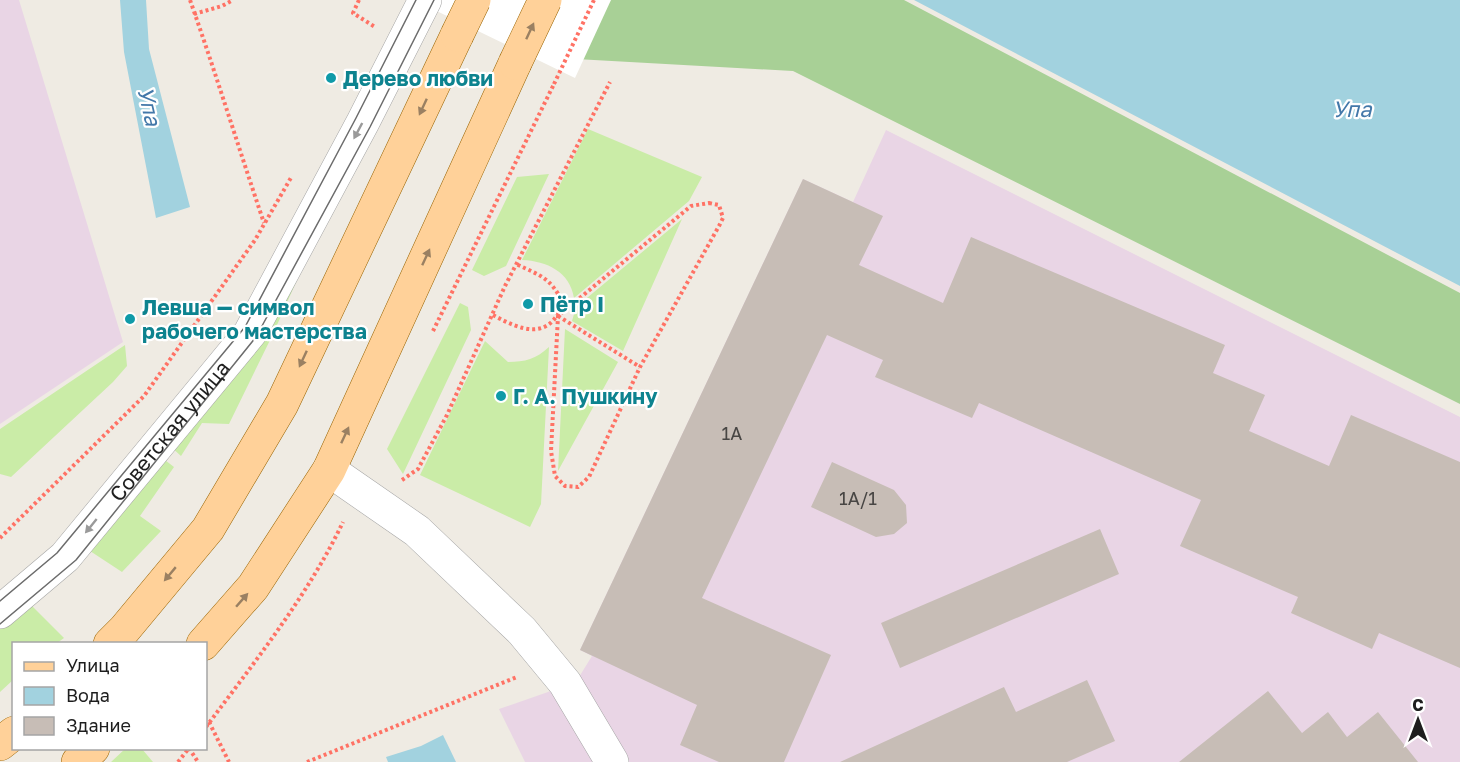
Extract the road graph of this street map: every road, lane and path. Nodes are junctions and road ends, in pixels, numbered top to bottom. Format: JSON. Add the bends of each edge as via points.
{"nodes":[{"id":1,"x":189,"y":0,"type":"edge"},
{"id":2,"x":233,"y":0,"type":"edge"},
{"id":3,"x":359,"y":0,"type":"edge"},
{"id":4,"x":474,"y":0,"type":"edge"},
{"id":5,"x":544,"y":0,"type":"edge"},
{"id":6,"x":594,"y":0,"type":"edge"},
{"id":7,"x":424,"y":2,"type":"edge"},
{"id":8,"x":194,"y":14,"type":"junction"},
{"id":9,"x":378,"y":29,"type":"dead end"},
{"id":10,"x":610,"y":82,"type":"dead end"},
{"id":11,"x":264,"y":223,"type":"dead end"},
{"id":12,"x":255,"y":240,"type":"dead end"},
{"id":13,"x":516,"y":264,"type":"junction"},
{"id":14,"x":492,"y":315,"type":"junction"},
{"id":15,"x":558,"y":316,"type":"junction"},
{"id":16,"x":429,"y":339,"type":"dead end"},
{"id":17,"x":640,"y":367,"type":"junction"},
{"id":18,"x":328,"y":470,"type":"junction"},
{"id":19,"x":359,"y":499,"type":"junction"},
{"id":20,"x":0,"y":538,"type":"edge"},
{"id":21,"x":0,"y":612,"type":"edge"},
{"id":22,"x":112,"y":642,"type":"edge"},
{"id":23,"x":205,"y":642,"type":"edge"},
{"id":24,"x":489,"y":688,"type":"dead end"},
{"id":25,"x":209,"y":722,"type":"junction"},
{"id":26,"x":207,"y":725,"type":"edge"},
{"id":27,"x":12,"y":735,"type":"edge"},
{"id":28,"x":0,"y":744,"type":"edge"},
{"id":29,"x":91,"y":750,"type":"edge"},
{"id":30,"x":187,"y":750,"type":"edge"},
{"id":31,"x":78,"y":762,"type":"edge"},
{"id":32,"x":178,"y":762,"type":"edge"},
{"id":33,"x":229,"y":762,"type":"edge"},
{"id":34,"x":307,"y":762,"type":"edge"},
{"id":35,"x":612,"y":762,"type":"edge"}],
"edges":[{"from":1,"to":8,"type":"path"},
{"from":2,"to":8,"type":"path"},
{"from":3,"to":9,"type":"path","via":[[353,13]]},
{"from":4,"to":22,"type":"main road","one_way":true,"bridge":true,"via":[[282,404],[208,529]]},
{"from":18,"to":5,"type":"main road","one_way":true,"bridge":true},
{"from":6,"to":16,"type":"path","bridge":true},
{"from":7,"to":21,"type":"street","name":"Советская улица","one_way":true,"via":[[250,333],[65,557]]},
{"from":8,"to":11,"type":"path"},
{"from":10,"to":13,"type":"path"},
{"from":12,"to":20,"type":"path","via":[[144,396]]},
{"from":13,"to":14,"type":"path"},
{"from":13,"to":15,"type":"path","via":[[554,286],[563,303]]},
{"from":14,"to":15,"type":"path","via":[[531,330],[544,327]]},
{"from":14,"to":19,"type":"path","via":[[418,469]]},
{"from":15,"to":17,"type":"path"},
{"from":15,"to":17,"type":"path","via":[[551,451],[555,476],[565,486],[578,487],[589,477]]},
{"from":15,"to":17,"type":"path","via":[[691,206],[719,205],[723,218]]},
{"from":18,"to":19,"type":"street"},
{"from":23,"to":18,"type":"main road","one_way":true,"via":[[253,588]]},
{"from":19,"to":25,"type":"path","via":[[289,613]]},
{"from":19,"to":35,"type":"street","via":[[417,531],[522,631],[565,683]]},
{"from":24,"to":34,"type":"path"},
{"from":25,"to":26,"type":"path"},
{"from":25,"to":33,"type":"path"},
{"from":27,"to":28,"type":"main road"},
{"from":29,"to":31,"type":"main road"},
{"from":30,"to":32,"type":"path"}]}
